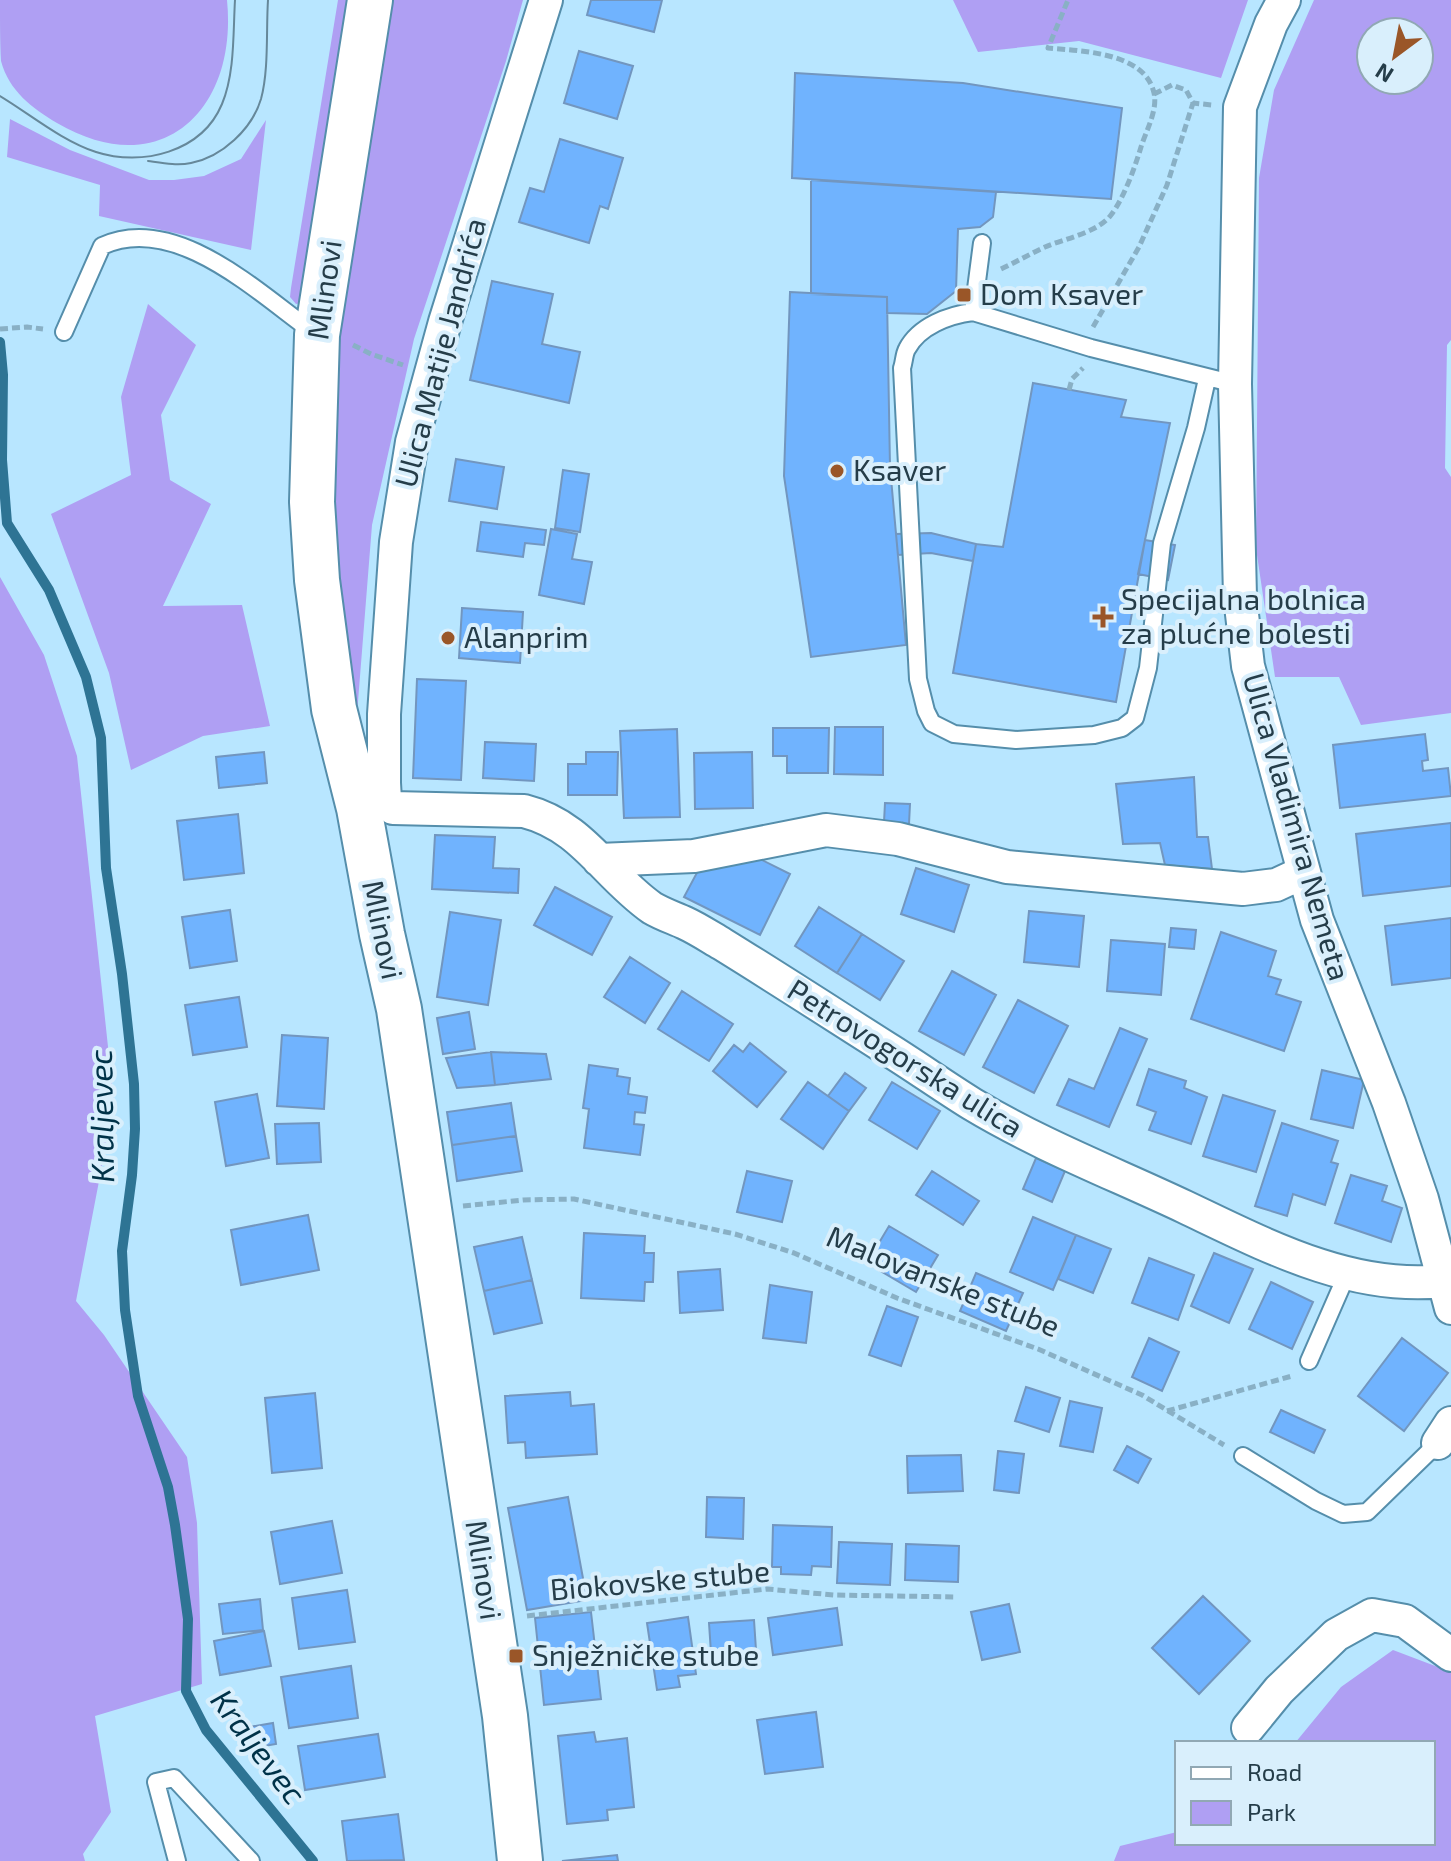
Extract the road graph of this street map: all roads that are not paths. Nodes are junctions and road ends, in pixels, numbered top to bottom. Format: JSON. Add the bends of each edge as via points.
{"nodes":[{"id":1,"x":370,"y":0,"type":"edge"},
{"id":2,"x":546,"y":0,"type":"edge"},
{"id":3,"x":1284,"y":0,"type":"edge"},
{"id":4,"x":982,"y":243,"type":"dead end"},
{"id":5,"x":973,"y":312,"type":"junction"},
{"id":6,"x":320,"y":322,"type":"junction"},
{"id":7,"x":64,"y":332,"type":"dead end"},
{"id":8,"x":1221,"y":381,"type":"junction"},
{"id":9,"x":393,"y":808,"type":"joint"},
{"id":10,"x":599,"y":860,"type":"junction"},
{"id":11,"x":1304,"y":872,"type":"junction"},
{"id":12,"x":1347,"y":1274,"type":"junction"},
{"id":13,"x":1447,"y":1295,"type":"edge"},
{"id":14,"x":1309,"y":1361,"type":"road end"},
{"id":15,"x":1445,"y":1433,"type":"edge"},
{"id":16,"x":1243,"y":1456,"type":"road end"},
{"id":17,"x":1451,"y":1655,"type":"edge"},
{"id":18,"x":1248,"y":1728,"type":"dead end"},
{"id":19,"x":177,"y":1861,"type":"edge"},
{"id":20,"x":251,"y":1861,"type":"edge"},
{"id":21,"x":520,"y":1861,"type":"edge"}],
"edges":[{"from":1,"to":6,"type":"main road","name":"Mlinovi"},
{"from":2,"to":9,"type":"street","name":"Ulica Matije Jandrića","via":[[412,442],[396,542],[382,760],[385,800]]},
{"from":3,"to":8,"type":"street","name":"Ulica Vladimira Nemeta","via":[[1240,107]]},
{"from":4,"to":5,"type":"lane"},
{"from":5,"to":8,"type":"lane"},
{"from":5,"to":8,"type":"lane","via":[[942,319],[921,333],[907,349],[902,368],[918,679],[932,723],[954,734],[1016,740],[1094,735],[1122,728],[1135,718],[1148,668],[1162,543],[1196,428]]},
{"from":6,"to":7,"type":"lane","via":[[206,257],[138,237],[102,246]]},
{"from":6,"to":21,"type":"main road","name":"Mlinovi","via":[[312,502],[322,627],[334,709],[399,1009],[505,1716]]},
{"from":8,"to":11,"type":"street","name":"Ulica Vladimira Nemeta","via":[[1248,666]]},
{"from":9,"to":10,"type":"street","name":"Petrovogorska ulica","via":[[524,811],[562,826]]},
{"from":10,"to":11,"type":"street","via":[[694,856],[826,830],[898,839],[1007,867],[1243,889],[1276,885]]},
{"from":10,"to":12,"type":"street","name":"Petrovogorska ulica","via":[[654,909],[720,943],[998,1118],[1243,1236]]},
{"from":11,"to":13,"type":"street","name":"Ulica Vladimira Nemeta","via":[[1317,920],[1417,1185]]},
{"from":12,"to":13,"type":"street","name":"Petrovogorska ulica","via":[[1420,1284]]},
{"from":12,"to":14,"type":"lane"},
{"from":15,"to":16,"type":"lane","via":[[1367,1512],[1343,1514]]},
{"from":17,"to":18,"type":"street","via":[[1405,1621],[1372,1615],[1336,1635]]},
{"from":19,"to":20,"type":"lane","via":[[156,1782],[174,1778]]}]}
